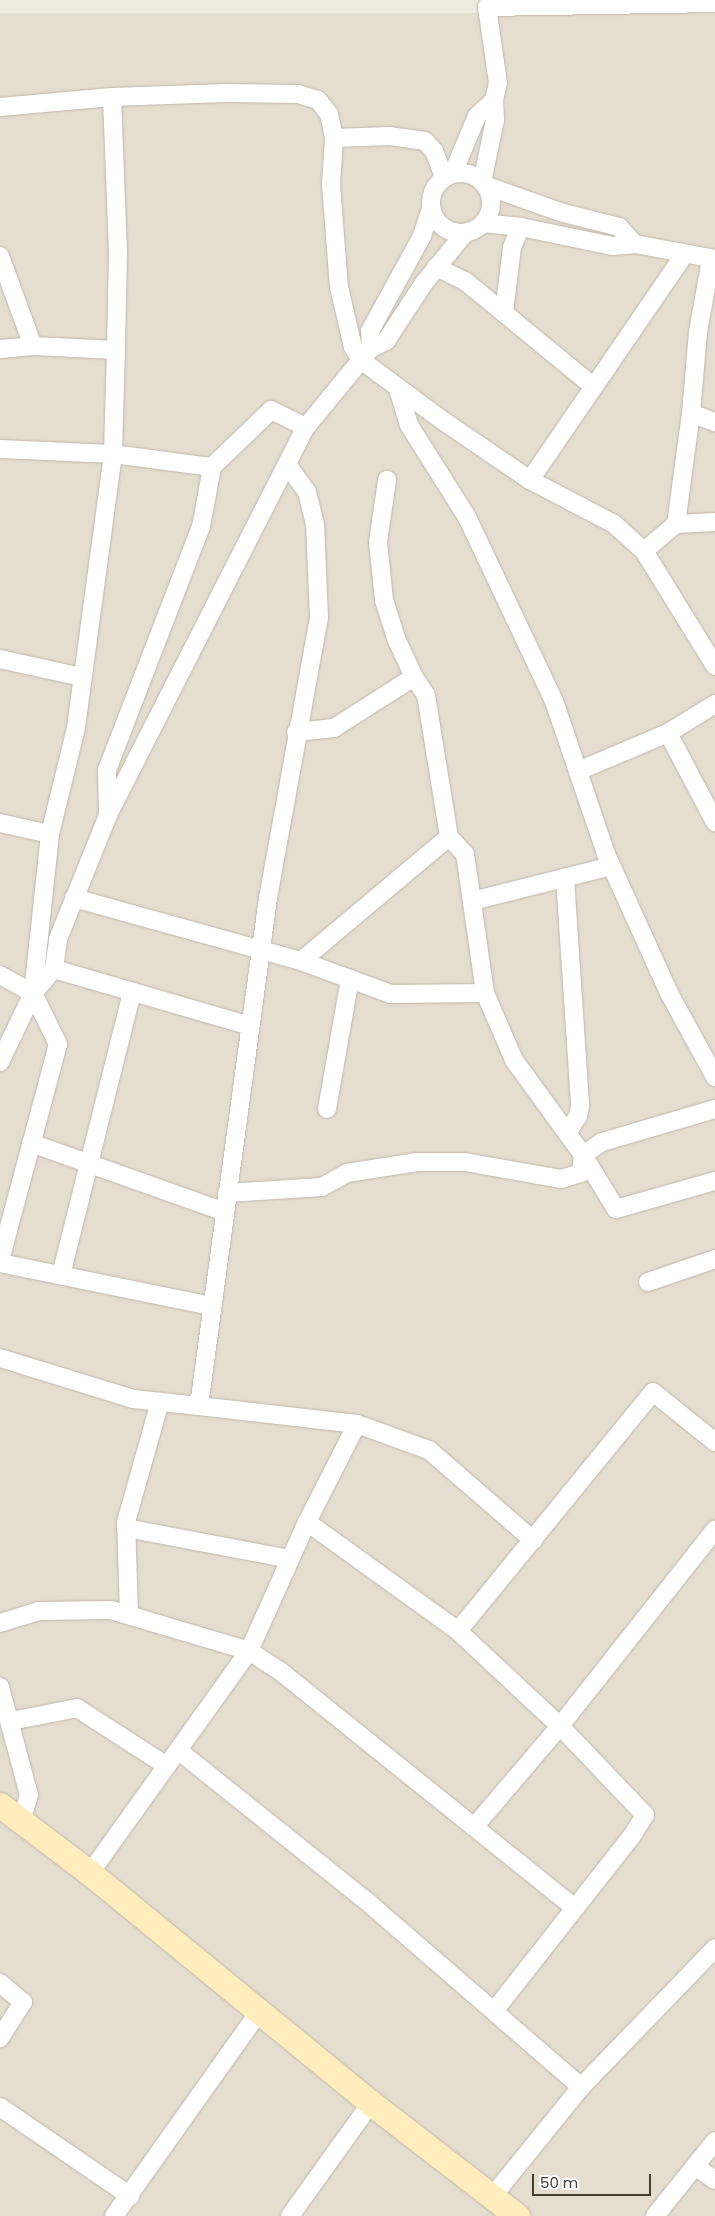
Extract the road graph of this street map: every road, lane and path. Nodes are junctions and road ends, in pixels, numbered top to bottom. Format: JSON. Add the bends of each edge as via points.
{"nodes":[{"id":1,"x":715,"y":2,"type":"edge"},
{"id":2,"x":112,"y":97,"type":"junction"},
{"id":3,"x":494,"y":100,"type":"junction"},
{"id":4,"x":0,"y":107,"type":"edge"},
{"id":5,"x":334,"y":138,"type":"junction"},
{"id":6,"x":448,"y":175,"type":"junction"},
{"id":7,"x":484,"y":184,"type":"junction"},
{"id":8,"x":431,"y":208,"type":"junction"},
{"id":9,"x":483,"y":223,"type":"junction"},
{"id":10,"x":521,"y":227,"type":"junction"},
{"id":11,"x":466,"y":233,"type":"junction"},
{"id":12,"x":635,"y":244,"type":"junction"},
{"id":13,"x":685,"y":254,"type":"junction"},
{"id":14,"x":0,"y":256,"type":"edge"},
{"id":15,"x":713,"y":259,"type":"edge"},
{"id":16,"x":436,"y":267,"type":"junction"},
{"id":17,"x":504,"y":313,"type":"junction"},
{"id":18,"x":33,"y":346,"type":"junction"},
{"id":19,"x":0,"y":349,"type":"edge"},
{"id":20,"x":116,"y":350,"type":"junction"},
{"id":21,"x":366,"y":354,"type":"junction"},
{"id":22,"x":593,"y":386,"type":"junction"},
{"id":23,"x":398,"y":389,"type":"junction"},
{"id":24,"x":691,"y":413,"type":"junction"},
{"id":25,"x":715,"y":422,"type":"edge"},
{"id":26,"x":306,"y":427,"type":"junction"},
{"id":27,"x":0,"y":449,"type":"edge"},
{"id":28,"x":113,"y":454,"type":"junction"},
{"id":29,"x":288,"y":466,"type":"junction"},
{"id":30,"x":212,"y":467,"type":"junction"},
{"id":31,"x":387,"y":480,"type":"dead end"},
{"id":32,"x":530,"y":480,"type":"junction"},
{"id":33,"x":715,"y":522,"type":"edge"},
{"id":34,"x":676,"y":524,"type":"junction"},
{"id":35,"x":644,"y":551,"type":"junction"},
{"id":36,"x":0,"y":659,"type":"edge"},
{"id":37,"x":715,"y":666,"type":"edge"},
{"id":38,"x":82,"y":677,"type":"junction"},
{"id":39,"x":414,"y":677,"type":"junction"},
{"id":40,"x":715,"y":704,"type":"edge"},
{"id":41,"x":296,"y":732,"type":"junction"},
{"id":42,"x":668,"y":733,"type":"junction"},
{"id":43,"x":578,"y":771,"type":"junction"},
{"id":44,"x":108,"y":815,"type":"junction"},
{"id":45,"x":715,"y":822,"type":"edge"},
{"id":46,"x":0,"y":823,"type":"edge"},
{"id":47,"x":50,"y":834,"type":"junction"},
{"id":48,"x":449,"y":838,"type":"junction"},
{"id":49,"x":611,"y":866,"type":"junction"},
{"id":50,"x":565,"y":878,"type":"junction"},
{"id":51,"x":74,"y":898,"type":"junction"},
{"id":52,"x":472,"y":901,"type":"junction"},
{"id":53,"x":261,"y":951,"type":"junction"},
{"id":54,"x":301,"y":962,"type":"junction"},
{"id":55,"x":54,"y":969,"type":"junction"},
{"id":56,"x":0,"y":975,"type":"edge"},
{"id":57,"x":350,"y":979,"type":"junction"},
{"id":58,"x":132,"y":992,"type":"junction"},
{"id":59,"x":34,"y":993,"type":"junction"},
{"id":60,"x":485,"y":993,"type":"junction"},
{"id":61,"x":250,"y":1026,"type":"junction"},
{"id":62,"x":1,"y":1060,"type":"edge"},
{"id":63,"x":715,"y":1077,"type":"edge"},
{"id":64,"x":327,"y":1109,"type":"dead end"},
{"id":65,"x":715,"y":1109,"type":"edge"},
{"id":66,"x":567,"y":1133,"type":"junction"},
{"id":67,"x":31,"y":1143,"type":"junction"},
{"id":68,"x":583,"y":1155,"type":"junction"},
{"id":69,"x":89,"y":1164,"type":"junction"},
{"id":70,"x":715,"y":1181,"type":"edge"},
{"id":71,"x":227,"y":1193,"type":"junction"},
{"id":72,"x":225,"y":1212,"type":"junction"},
{"id":73,"x":715,"y":1259,"type":"edge"},
{"id":74,"x":0,"y":1262,"type":"edge"},
{"id":75,"x":61,"y":1275,"type":"junction"},
{"id":76,"x":648,"y":1282,"type":"dead end"},
{"id":77,"x":212,"y":1306,"type":"junction"},
{"id":78,"x":0,"y":1358,"type":"edge"},
{"id":79,"x":160,"y":1402,"type":"junction"},
{"id":80,"x":199,"y":1406,"type":"junction"},
{"id":81,"x":357,"y":1424,"type":"junction"},
{"id":82,"x":715,"y":1442,"type":"edge"},
{"id":83,"x":307,"y":1522,"type":"junction"},
{"id":84,"x":126,"y":1528,"type":"junction"},
{"id":85,"x":715,"y":1530,"type":"edge"},
{"id":86,"x":533,"y":1540,"type":"junction"},
{"id":87,"x":290,"y":1559,"type":"junction"},
{"id":88,"x":129,"y":1615,"type":"junction"},
{"id":89,"x":0,"y":1623,"type":"edge"},
{"id":90,"x":458,"y":1632,"type":"junction"},
{"id":91,"x":249,"y":1651,"type":"junction"},
{"id":92,"x":0,"y":1687,"type":"edge"},
{"id":93,"x":11,"y":1721,"type":"junction"},
{"id":94,"x":560,"y":1726,"type":"junction"},
{"id":95,"x":179,"y":1750,"type":"junction"},
{"id":96,"x":168,"y":1766,"type":"junction"},
{"id":97,"x":0,"y":1805,"type":"edge"},
{"id":98,"x":21,"y":1821,"type":"junction"},
{"id":99,"x":474,"y":1827,"type":"junction"},
{"id":100,"x":90,"y":1873,"type":"junction"},
{"id":101,"x":575,"y":1908,"type":"junction"},
{"id":102,"x":715,"y":1948,"type":"edge"},
{"id":103,"x":0,"y":1983,"type":"edge"},
{"id":104,"x":494,"y":2011,"type":"junction"},
{"id":105,"x":258,"y":2012,"type":"junction"},
{"id":106,"x":0,"y":2038,"type":"edge"},
{"id":107,"x":581,"y":2087,"type":"junction"},
{"id":108,"x":371,"y":2103,"type":"junction"},
{"id":109,"x":0,"y":2107,"type":"edge"},
{"id":110,"x":715,"y":2141,"type":"edge"},
{"id":111,"x":695,"y":2166,"type":"junction"},
{"id":112,"x":715,"y":2180,"type":"edge"},
{"id":113,"x":130,"y":2196,"type":"junction"},
{"id":114,"x":492,"y":2197,"type":"junction"},
{"id":115,"x":114,"y":2216,"type":"edge"},
{"id":116,"x":290,"y":2216,"type":"edge"},
{"id":117,"x":517,"y":2216,"type":"edge"},
{"id":118,"x":655,"y":2216,"type":"edge"}],
"edges":[{"from":1,"to":3,"type":"street","via":[[487,7],[498,83]]},
{"from":2,"to":4,"type":"street"},
{"from":2,"to":5,"type":"street","via":[[298,94],[318,100],[330,114]]},
{"from":2,"to":20,"type":"street","via":[[118,251]]},
{"from":3,"to":6,"type":"street","via":[[477,116]]},
{"from":3,"to":7,"type":"street","via":[[495,120]]},
{"from":5,"to":6,"type":"street","via":[[390,136],[425,141]]},
{"from":5,"to":21,"type":"street","via":[[331,184],[339,287],[353,347]]},
{"from":6,"to":7,"type":"street","via":[[472,174]]},
{"from":6,"to":8,"type":"street","via":[[432,193]]},
{"from":7,"to":9,"type":"street","via":[[491,205]]},
{"from":7,"to":12,"type":"street","via":[[560,212],[619,227]]},
{"from":8,"to":11,"type":"street","via":[[437,222],[445,229]]},
{"from":8,"to":21,"type":"street","via":[[422,236],[370,331]]},
{"from":9,"to":10,"type":"street"},
{"from":9,"to":11,"type":"street"},
{"from":10,"to":12,"type":"street","via":[[613,246]]},
{"from":10,"to":17,"type":"street","via":[[512,247]]},
{"from":11,"to":16,"type":"street"},
{"from":12,"to":13,"type":"street"},
{"from":13,"to":15,"type":"street"},
{"from":13,"to":22,"type":"street"},
{"from":14,"to":18,"type":"street"},
{"from":15,"to":24,"type":"street","via":[[698,332]]},
{"from":16,"to":17,"type":"street","via":[[465,281]]},
{"from":16,"to":21,"type":"street","via":[[386,342]]},
{"from":17,"to":22,"type":"street"},
{"from":18,"to":19,"type":"street"},
{"from":18,"to":20,"type":"street"},
{"from":20,"to":28,"type":"street"},
{"from":21,"to":23,"type":"street"},
{"from":21,"to":26,"type":"street"},
{"from":22,"to":32,"type":"street"},
{"from":23,"to":32,"type":"street"},
{"from":23,"to":43,"type":"street","via":[[409,425],[468,517],[554,701]]},
{"from":24,"to":25,"type":"street"},
{"from":24,"to":34,"type":"street"},
{"from":26,"to":29,"type":"street"},
{"from":26,"to":30,"type":"street","via":[[271,410]]},
{"from":27,"to":28,"type":"street"},
{"from":28,"to":30,"type":"street"},
{"from":28,"to":38,"type":"street"},
{"from":29,"to":41,"type":"street","via":[[307,492],[315,524],[318,582],[318,618]]},
{"from":29,"to":44,"type":"street","via":[[207,617]]},
{"from":30,"to":44,"type":"street","via":[[201,527],[107,770]]},
{"from":31,"to":39,"type":"street","via":[[378,542],[384,600],[397,641]]},
{"from":32,"to":35,"type":"street","via":[[614,524]]},
{"from":33,"to":34,"type":"street"},
{"from":34,"to":35,"type":"street"},
{"from":35,"to":37,"type":"street"},
{"from":36,"to":38,"type":"street"},
{"from":38,"to":47,"type":"street","via":[[76,728]]},
{"from":39,"to":41,"type":"street","via":[[334,728]]},
{"from":39,"to":48,"type":"street","via":[[426,695]]},
{"from":40,"to":42,"type":"street"},
{"from":41,"to":53,"type":"street"},
{"from":42,"to":43,"type":"street"},
{"from":42,"to":45,"type":"street"},
{"from":43,"to":49,"type":"street"},
{"from":44,"to":51,"type":"street"},
{"from":46,"to":47,"type":"street"},
{"from":47,"to":59,"type":"street"},
{"from":48,"to":52,"type":"street","via":[[465,854]]},
{"from":48,"to":54,"type":"street"},
{"from":49,"to":50,"type":"street"},
{"from":49,"to":63,"type":"street","via":[[669,992]]},
{"from":50,"to":52,"type":"street"},
{"from":50,"to":66,"type":"street","via":[[580,1106],[578,1116]]},
{"from":51,"to":53,"type":"street"},
{"from":51,"to":55,"type":"street","via":[[58,939]]},
{"from":52,"to":60,"type":"street"},
{"from":53,"to":54,"type":"street"},
{"from":53,"to":61,"type":"street"},
{"from":54,"to":57,"type":"street"},
{"from":55,"to":58,"type":"street"},
{"from":55,"to":59,"type":"street"},
{"from":56,"to":59,"type":"street"},
{"from":57,"to":60,"type":"street","via":[[391,994]]},
{"from":57,"to":64,"type":"street"},
{"from":58,"to":61,"type":"street"},
{"from":58,"to":69,"type":"street"},
{"from":59,"to":62,"type":"street"},
{"from":59,"to":67,"type":"street","via":[[58,1044]]},
{"from":60,"to":66,"type":"street","via":[[514,1060]]},
{"from":61,"to":71,"type":"street"},
{"from":65,"to":68,"type":"street","via":[[602,1142]]},
{"from":66,"to":68,"type":"street"},
{"from":67,"to":69,"type":"street"},
{"from":67,"to":74,"type":"street"},
{"from":68,"to":70,"type":"street","via":[[616,1209]]},
{"from":68,"to":71,"type":"street","via":[[581,1173],[561,1179],[465,1162],[417,1162],[347,1173],[322,1187]]},
{"from":69,"to":72,"type":"street"},
{"from":69,"to":75,"type":"street"},
{"from":71,"to":72,"type":"street"},
{"from":72,"to":77,"type":"street"},
{"from":73,"to":76,"type":"street"},
{"from":74,"to":75,"type":"street"},
{"from":75,"to":77,"type":"street"},
{"from":77,"to":80,"type":"street"},
{"from":78,"to":79,"type":"street","via":[[133,1399]]},
{"from":79,"to":80,"type":"street"},
{"from":79,"to":84,"type":"street"},
{"from":80,"to":81,"type":"street"},
{"from":81,"to":83,"type":"street"},
{"from":81,"to":86,"type":"street","via":[[429,1450]]},
{"from":82,"to":86,"type":"street","via":[[653,1392]]},
{"from":83,"to":87,"type":"street"},
{"from":83,"to":90,"type":"street"},
{"from":84,"to":87,"type":"street"},
{"from":84,"to":88,"type":"street"},
{"from":85,"to":94,"type":"street"},
{"from":86,"to":90,"type":"street"},
{"from":87,"to":91,"type":"street"},
{"from":88,"to":89,"type":"street","via":[[111,1610],[39,1611]]},
{"from":88,"to":91,"type":"street"},
{"from":90,"to":94,"type":"street"},
{"from":91,"to":95,"type":"street"},
{"from":91,"to":99,"type":"street","via":[[280,1671]]},
{"from":92,"to":93,"type":"street"},
{"from":93,"to":96,"type":"street","via":[[77,1708]]},
{"from":93,"to":98,"type":"street","via":[[29,1795]]},
{"from":94,"to":99,"type":"street"},
{"from":94,"to":101,"type":"street","via":[[645,1815]]},
{"from":95,"to":96,"type":"street"},
{"from":95,"to":104,"type":"street","via":[[371,1905]]},
{"from":96,"to":100,"type":"street"},
{"from":97,"to":98,"type":"main road"},
{"from":98,"to":100,"type":"main road"},
{"from":99,"to":101,"type":"street"},
{"from":100,"to":105,"type":"main road"},
{"from":101,"to":104,"type":"street"},
{"from":102,"to":107,"type":"street"},
{"from":103,"to":106,"type":"street","via":[[23,2002]]},
{"from":104,"to":107,"type":"street"},
{"from":105,"to":108,"type":"main road"},
{"from":105,"to":113,"type":"street"},
{"from":107,"to":114,"type":"street"},
{"from":108,"to":114,"type":"main road"},
{"from":108,"to":116,"type":"street"},
{"from":109,"to":113,"type":"street"},
{"from":110,"to":111,"type":"street"},
{"from":111,"to":112,"type":"street"},
{"from":111,"to":118,"type":"street"},
{"from":113,"to":115,"type":"street"},
{"from":114,"to":117,"type":"main road"}]}
